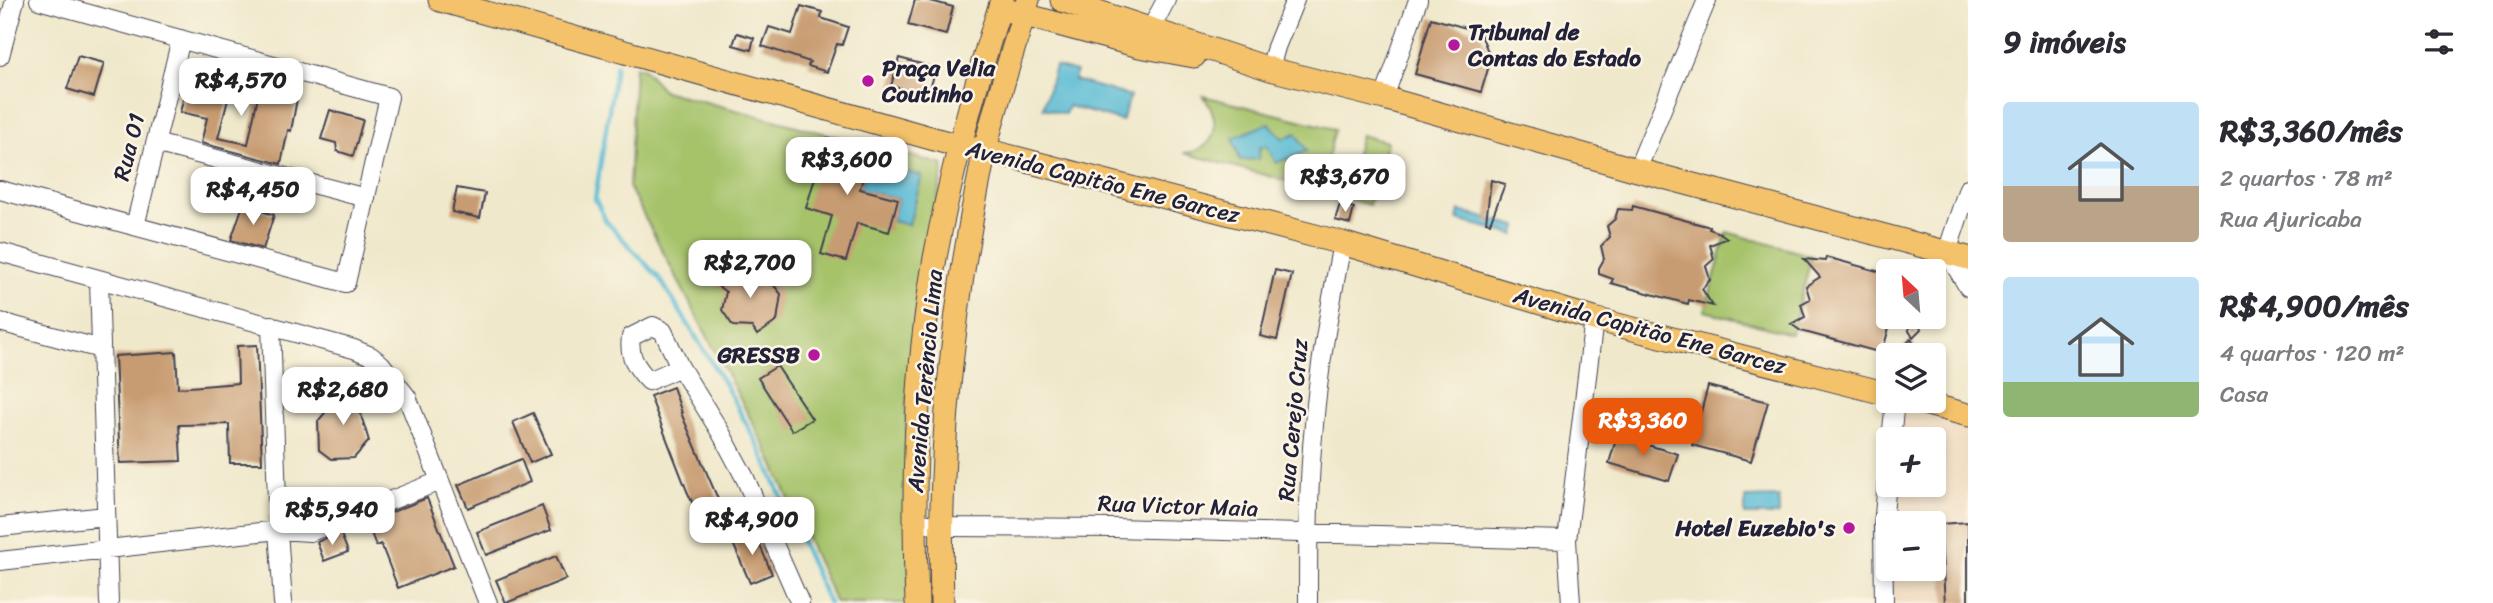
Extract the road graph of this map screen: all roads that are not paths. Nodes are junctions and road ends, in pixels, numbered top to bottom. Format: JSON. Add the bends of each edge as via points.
{"nodes":[{"id":1,"x":15,"y":0,"type":"edge"},
{"id":2,"x":39,"y":0,"type":"edge"},
{"id":3,"x":440,"y":0,"type":"edge"},
{"id":4,"x":1062,"y":0,"type":"edge"},
{"id":5,"x":1166,"y":0,"type":"edge"},
{"id":6,"x":1294,"y":0,"type":"edge"},
{"id":7,"x":1418,"y":0,"type":"edge"},
{"id":8,"x":1707,"y":0,"type":"edge"},
{"id":9,"x":1001,"y":4,"type":"edge"},
{"id":10,"x":1026,"y":7,"type":"edge"},
{"id":11,"x":1151,"y":29,"type":"junction"},
{"id":12,"x":181,"y":39,"type":"junction"},
{"id":13,"x":0,"y":55,"type":"edge"},
{"id":14,"x":1269,"y":69,"type":"junction"},
{"id":15,"x":1384,"y":98,"type":"junction"},
{"id":16,"x":155,"y":143,"type":"junction"},
{"id":17,"x":959,"y":146,"type":"junction"},
{"id":18,"x":985,"y":150,"type":"junction"},
{"id":19,"x":1637,"y":170,"type":"junction"},
{"id":20,"x":1968,"y":188,"type":"edge"},
{"id":21,"x":0,"y":190,"type":"edge"},
{"id":22,"x":366,"y":198,"type":"junction"},
{"id":23,"x":135,"y":226,"type":"junction"},
{"id":24,"x":1342,"y":243,"type":"junction"},
{"id":25,"x":0,"y":252,"type":"edge"},
{"id":26,"x":1957,"y":255,"type":"edge"},
{"id":27,"x":99,"y":280,"type":"junction"},
{"id":28,"x":1968,"y":287,"type":"edge"},
{"id":29,"x":1594,"y":319,"type":"junction"},
{"id":30,"x":0,"y":321,"type":"edge"},
{"id":31,"x":271,"y":325,"type":"junction"},
{"id":32,"x":101,"y":349,"type":"junction"},
{"id":33,"x":680,"y":367,"type":"dead end"},
{"id":34,"x":1876,"y":391,"type":"edge"},
{"id":35,"x":1946,"y":409,"type":"edge"},
{"id":36,"x":1968,"y":415,"type":"edge"},
{"id":37,"x":440,"y":481,"type":"junction"},
{"id":38,"x":1886,"y":497,"type":"edge"},
{"id":39,"x":106,"y":516,"type":"junction"},
{"id":40,"x":914,"y":522,"type":"junction"},
{"id":41,"x":940,"y":524,"type":"junction"},
{"id":42,"x":0,"y":527,"type":"edge"},
{"id":43,"x":278,"y":530,"type":"junction"},
{"id":44,"x":1307,"y":534,"type":"junction"},
{"id":45,"x":1567,"y":540,"type":"junction"},
{"id":46,"x":107,"y":549,"type":"junction"},
{"id":47,"x":0,"y":561,"type":"edge"},
{"id":48,"x":109,"y":603,"type":"edge"},
{"id":49,"x":283,"y":603,"type":"edge"},
{"id":50,"x":488,"y":603,"type":"edge"},
{"id":51,"x":800,"y":603,"type":"edge"},
{"id":52,"x":917,"y":603,"type":"edge"},
{"id":53,"x":943,"y":603,"type":"edge"},
{"id":54,"x":1308,"y":603,"type":"edge"},
{"id":55,"x":1572,"y":603,"type":"edge"},
{"id":56,"x":1884,"y":603,"type":"edge"}],
"edges":[{"from":1,"to":13,"type":"street"},
{"from":2,"to":12,"type":"street"},
{"from":3,"to":17,"type":"main road","name":"Avenida Capitão Ene Garcez"},
{"from":4,"to":11,"type":"main road"},
{"from":5,"to":11,"type":"street"},
{"from":6,"to":14,"type":"street"},
{"from":7,"to":15,"type":"street"},
{"from":8,"to":19,"type":"street"},
{"from":9,"to":10,"type":"main road"},
{"from":9,"to":17,"type":"main road","name":"Avenida Terêncio Lima"},
{"from":10,"to":14,"type":"main road","via":[[1139,46]]},
{"from":10,"to":18,"type":"main road","name":"Avenida Terêncio Lima"},
{"from":11,"to":14,"type":"main road"},
{"from":12,"to":16,"type":"street","name":"Rua 01"},
{"from":12,"to":22,"type":"street","via":[[389,97]]},
{"from":14,"to":15,"type":"main road"},
{"from":15,"to":19,"type":"main road"},
{"from":16,"to":22,"type":"street"},
{"from":16,"to":23,"type":"street","name":"Rua 01"},
{"from":17,"to":18,"type":"main road","name":"Avenida Capitão Ene Garcez"},
{"from":17,"to":40,"type":"main road","name":"Avenida Terêncio Lima","via":[[935,259],[921,368]]},
{"from":18,"to":24,"type":"main road","name":"Avenida Capitão Ene Garcez"},
{"from":18,"to":41,"type":"main road","name":"Avenida Terêncio Lima","via":[[964,258],[949,373]]},
{"from":19,"to":26,"type":"main road"},
{"from":20,"to":26,"type":"street"},
{"from":21,"to":23,"type":"street"},
{"from":22,"to":23,"type":"street","via":[[346,283]]},
{"from":24,"to":29,"type":"main road","name":"Avenida Capitão Ene Garcez"},
{"from":24,"to":44,"type":"street","name":"Rua Cerejo Cruz","via":[[1314,424]]},
{"from":25,"to":27,"type":"street"},
{"from":26,"to":28,"type":"street"},
{"from":27,"to":31,"type":"street"},
{"from":27,"to":32,"type":"street"},
{"from":29,"to":34,"type":"main road","name":"Avenida Capitão Ene Garcez"},
{"from":29,"to":45,"type":"street"},
{"from":30,"to":32,"type":"street"},
{"from":31,"to":37,"type":"street","via":[[354,349],[381,364],[407,397]]},
{"from":31,"to":43,"type":"street"},
{"from":32,"to":39,"type":"street"},
{"from":33,"to":51,"type":"street","via":[[745,478]]},
{"from":35,"to":36,"type":"main road"},
{"from":37,"to":43,"type":"street","via":[[310,532]]},
{"from":37,"to":50,"type":"street"},
{"from":38,"to":56,"type":"street"},
{"from":39,"to":42,"type":"street"},
{"from":39,"to":46,"type":"street"},
{"from":40,"to":41,"type":"street","name":"Rua Victor Maia"},
{"from":40,"to":52,"type":"main road","name":"Avenida Terêncio Lima"},
{"from":41,"to":44,"type":"street","name":"Rua Victor Maia"},
{"from":41,"to":53,"type":"main road","name":"Avenida Terêncio Lima"},
{"from":43,"to":46,"type":"street"},
{"from":43,"to":49,"type":"street"},
{"from":44,"to":45,"type":"street","name":"Rua Victor Maia"},
{"from":44,"to":54,"type":"street","name":"Rua Cerejo Cruz"},
{"from":45,"to":55,"type":"street"},
{"from":46,"to":47,"type":"street"},
{"from":46,"to":48,"type":"street"}]}
